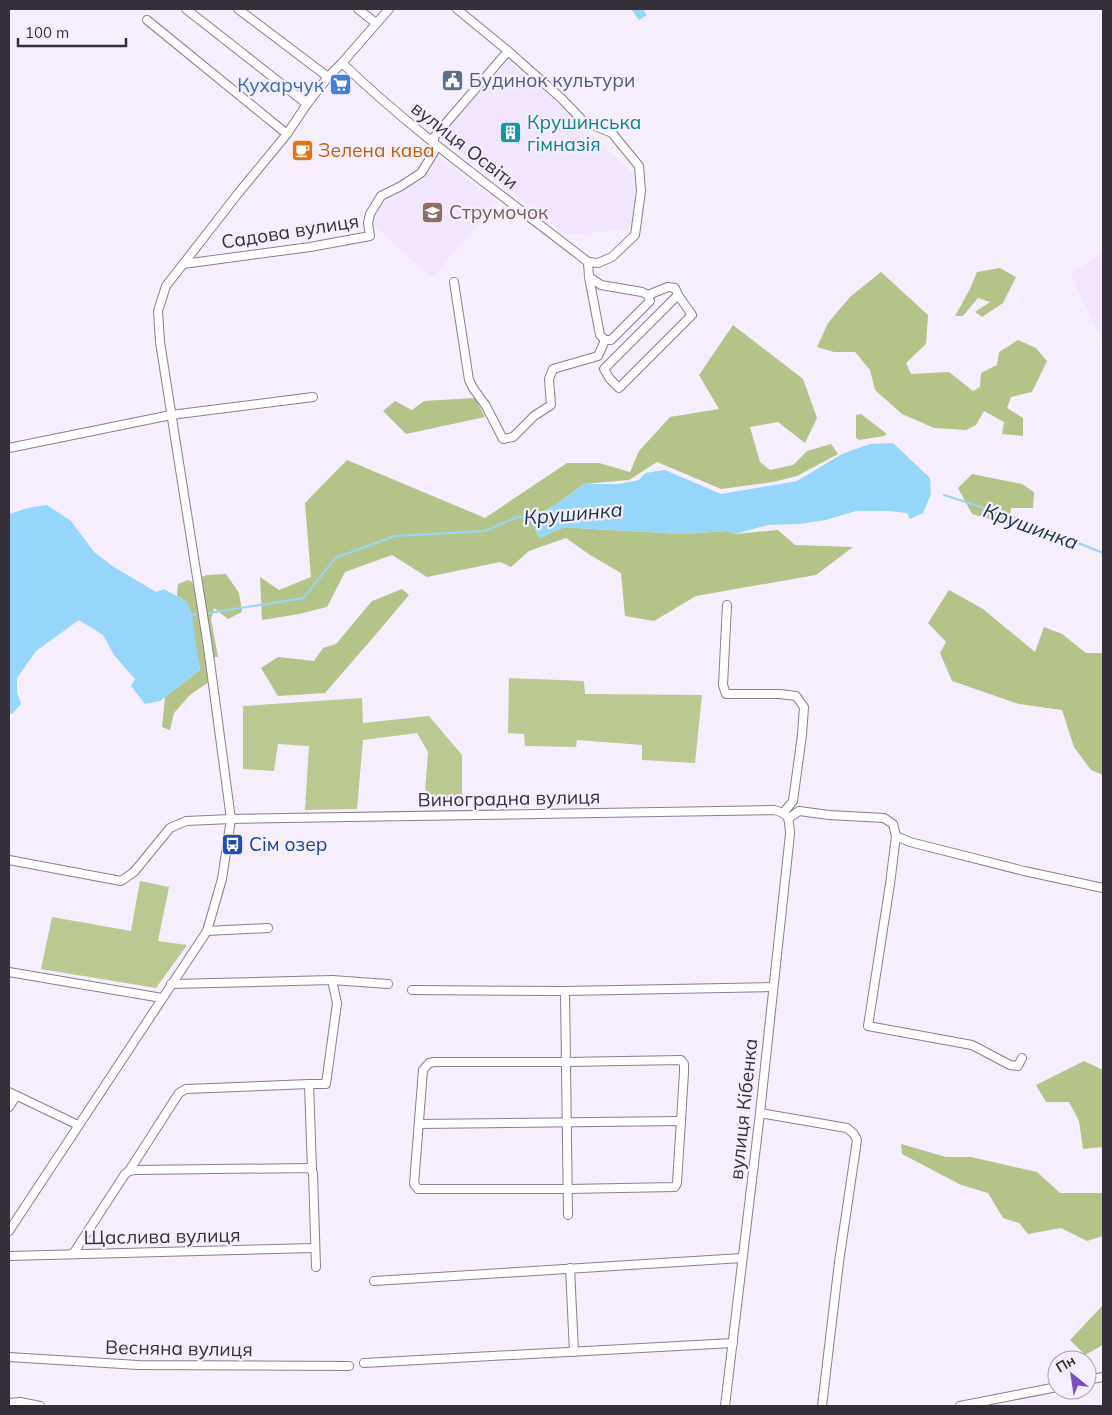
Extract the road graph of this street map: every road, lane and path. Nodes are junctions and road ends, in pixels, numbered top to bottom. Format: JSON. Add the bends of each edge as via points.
{"nodes":[{"id":1,"x":186,"y":9,"type":"edge"},
{"id":2,"x":238,"y":9,"type":"edge"},
{"id":3,"x":358,"y":9,"type":"edge"},
{"id":4,"x":389,"y":9,"type":"edge"},
{"id":5,"x":457,"y":9,"type":"edge"},
{"id":6,"x":147,"y":20,"type":"dead end"},
{"id":7,"x":376,"y":23,"type":"junction"},
{"id":8,"x":508,"y":51,"type":"junction"},
{"id":9,"x":342,"y":63,"type":"junction"},
{"id":10,"x":328,"y":77,"type":"junction"},
{"id":11,"x":307,"y":104,"type":"junction"},
{"id":12,"x":287,"y":134,"type":"junction"},
{"id":13,"x":434,"y":142,"type":"junction"},
{"id":14,"x":588,"y":262,"type":"junction"},
{"id":15,"x":184,"y":264,"type":"junction"},
{"id":16,"x":589,"y":277,"type":"junction"},
{"id":17,"x":454,"y":282,"type":"dead end"},
{"id":18,"x":648,"y":295,"type":"junction"},
{"id":19,"x":678,"y":295,"type":"junction"},
{"id":20,"x":605,"y":340,"type":"junction"},
{"id":21,"x":598,"y":356,"type":"junction"},
{"id":22,"x":604,"y":369,"type":"junction"},
{"id":23,"x":313,"y":397,"type":"dead end"},
{"id":24,"x":171,"y":415,"type":"junction"},
{"id":25,"x":9,"y":448,"type":"edge"},
{"id":26,"x":727,"y":604,"type":"dead end"},
{"id":27,"x":786,"y":815,"type":"junction"},
{"id":28,"x":231,"y":819,"type":"junction"},
{"id":29,"x":896,"y":836,"type":"junction"},
{"id":30,"x":9,"y":860,"type":"edge"},
{"id":31,"x":1103,"y":888,"type":"edge"},
{"id":32,"x":268,"y":928,"type":"dead end"},
{"id":33,"x":207,"y":931,"type":"junction"},
{"id":34,"x":9,"y":972,"type":"edge"},
{"id":35,"x":332,"y":980,"type":"junction"},
{"id":36,"x":171,"y":984,"type":"junction"},
{"id":37,"x":388,"y":984,"type":"dead end"},
{"id":38,"x":773,"y":987,"type":"junction"},
{"id":39,"x":412,"y":990,"type":"dead end"},
{"id":40,"x":565,"y":991,"type":"junction"},
{"id":41,"x":162,"y":998,"type":"junction"},
{"id":42,"x":1022,"y":1058,"type":"dead end"},
{"id":43,"x":566,"y":1062,"type":"junction"},
{"id":44,"x":309,"y":1084,"type":"junction"},
{"id":45,"x":12,"y":1094,"type":"edge"},
{"id":46,"x":9,"y":1107,"type":"edge"},
{"id":47,"x":760,"y":1113,"type":"junction"},
{"id":48,"x":681,"y":1121,"type":"junction"},
{"id":49,"x":566,"y":1123,"type":"junction"},
{"id":50,"x":419,"y":1124,"type":"junction"},
{"id":51,"x":78,"y":1125,"type":"junction"},
{"id":52,"x":312,"y":1170,"type":"junction"},
{"id":53,"x":129,"y":1171,"type":"junction"},
{"id":54,"x":568,"y":1189,"type":"junction"},
{"id":55,"x":568,"y":1215,"type":"dead end"},
{"id":56,"x":9,"y":1231,"type":"edge"},
{"id":57,"x":315,"y":1248,"type":"junction"},
{"id":58,"x":73,"y":1254,"type":"junction"},
{"id":59,"x":9,"y":1256,"type":"edge"},
{"id":60,"x":742,"y":1258,"type":"junction"},
{"id":61,"x":316,"y":1267,"type":"dead end"},
{"id":62,"x":570,"y":1268,"type":"junction"},
{"id":63,"x":374,"y":1281,"type":"dead end"},
{"id":64,"x":733,"y":1343,"type":"junction"},
{"id":65,"x":574,"y":1352,"type":"junction"},
{"id":66,"x":9,"y":1358,"type":"edge"},
{"id":67,"x":364,"y":1363,"type":"dead end"},
{"id":68,"x":349,"y":1366,"type":"dead end"},
{"id":69,"x":1047,"y":1389,"type":"edge"},
{"id":70,"x":9,"y":1403,"type":"edge"},
{"id":71,"x":40,"y":1406,"type":"edge"},
{"id":72,"x":725,"y":1406,"type":"edge"},
{"id":73,"x":822,"y":1406,"type":"edge"},
{"id":74,"x":960,"y":1406,"type":"edge"}],
"edges":[{"from":1,"to":11,"type":"street"},
{"from":2,"to":10,"type":"street"},
{"from":3,"to":7,"type":"street"},
{"from":4,"to":7,"type":"street"},
{"from":5,"to":8,"type":"street"},
{"from":6,"to":12,"type":"street"},
{"from":7,"to":9,"type":"street"},
{"from":8,"to":13,"type":"street","name":"Садова вулиця","via":[[434,137]]},
{"from":8,"to":14,"type":"street","via":[[583,121],[612,133],[639,166],[641,191],[635,235],[612,257],[598,263]]},
{"from":9,"to":10,"type":"street"},
{"from":9,"to":13,"type":"street","name":"вулиця Освіти"},
{"from":10,"to":11,"type":"street"},
{"from":11,"to":12,"type":"street"},
{"from":12,"to":15,"type":"street"},
{"from":13,"to":14,"type":"street","name":"вулиця Освіти"},
{"from":13,"to":15,"type":"street","name":"Садова вулиця","via":[[434,152],[421,173],[380,196],[370,214],[370,236]]},
{"from":14,"to":16,"type":"street"},
{"from":15,"to":24,"type":"street","via":[[166,286],[158,311]]},
{"from":16,"to":18,"type":"street","via":[[601,286]]},
{"from":16,"to":20,"type":"street","via":[[600,335]]},
{"from":17,"to":21,"type":"street","via":[[469,380],[503,439],[513,437],[534,416],[551,405],[548,378],[553,369]]},
{"from":18,"to":19,"type":"street","via":[[668,287],[674,288]]},
{"from":18,"to":20,"type":"street","via":[[650,301],[611,340]]},
{"from":19,"to":22,"type":"street"},
{"from":19,"to":22,"type":"street","via":[[692,315],[619,388]]},
{"from":20,"to":21,"type":"street"},
{"from":21,"to":22,"type":"street"},
{"from":23,"to":24,"type":"street"},
{"from":24,"to":25,"type":"street"},
{"from":24,"to":28,"type":"street","via":[[208,647]]},
{"from":26,"to":27,"type":"street","via":[[723,685],[726,694],[796,696],[804,707],[793,801]]},
{"from":27,"to":28,"type":"street","name":"Виноградна вулиця","via":[[774,810]]},
{"from":27,"to":29,"type":"street","name":"Виноградна вулиця","via":[[799,811],[884,818],[893,824]]},
{"from":27,"to":38,"type":"street","name":"вулиця Кібенка","via":[[790,834]]},
{"from":28,"to":30,"type":"street","name":"Виноградна вулиця","via":[[186,821],[170,828],[134,872],[121,881]]},
{"from":28,"to":33,"type":"street","via":[[222,879]]},
{"from":29,"to":31,"type":"street"},
{"from":29,"to":42,"type":"street","via":[[868,1026],[972,1045],[1010,1065],[1018,1066]]},
{"from":32,"to":33,"type":"street"},
{"from":33,"to":36,"type":"street"},
{"from":34,"to":41,"type":"street"},
{"from":35,"to":36,"type":"street"},
{"from":35,"to":37,"type":"street"},
{"from":35,"to":44,"type":"street","via":[[337,1003],[326,1084]]},
{"from":36,"to":41,"type":"street"},
{"from":38,"to":40,"type":"street"},
{"from":38,"to":47,"type":"street","name":"вулиця Кібенка"},
{"from":39,"to":40,"type":"street"},
{"from":40,"to":43,"type":"street"},
{"from":41,"to":51,"type":"street"},
{"from":43,"to":48,"type":"street","via":[[681,1060],[684,1073]]},
{"from":43,"to":49,"type":"street"},
{"from":43,"to":50,"type":"street","via":[[429,1063],[423,1070]]},
{"from":44,"to":52,"type":"street"},
{"from":44,"to":53,"type":"street","via":[[186,1089],[179,1093]]},
{"from":45,"to":46,"type":"street"},
{"from":45,"to":51,"type":"street"},
{"from":47,"to":60,"type":"street","name":"вулиця Кібенка"},
{"from":47,"to":73,"type":"street","via":[[847,1128],[857,1140]]},
{"from":48,"to":49,"type":"street"},
{"from":48,"to":54,"type":"street","via":[[675,1187]]},
{"from":49,"to":50,"type":"street"},
{"from":49,"to":54,"type":"street"},
{"from":50,"to":54,"type":"street","via":[[414,1184],[418,1189]]},
{"from":51,"to":56,"type":"street"},
{"from":52,"to":53,"type":"street"},
{"from":52,"to":57,"type":"street"},
{"from":53,"to":58,"type":"street"},
{"from":54,"to":55,"type":"street"},
{"from":57,"to":58,"type":"street","name":"Щаслива вулиця"},
{"from":57,"to":61,"type":"street"},
{"from":58,"to":59,"type":"street","name":"Щаслива вулиця"},
{"from":60,"to":62,"type":"street"},
{"from":60,"to":64,"type":"street","name":"вулиця Кібенка"},
{"from":62,"to":63,"type":"street"},
{"from":62,"to":65,"type":"street"},
{"from":64,"to":65,"type":"street"},
{"from":64,"to":72,"type":"street","name":"вулиця Кібенка"},
{"from":65,"to":67,"type":"street"},
{"from":66,"to":68,"type":"street","name":"Весняна вулиця","via":[[138,1365]]},
{"from":69,"to":74,"type":"street"},
{"from":70,"to":71,"type":"street"}]}
